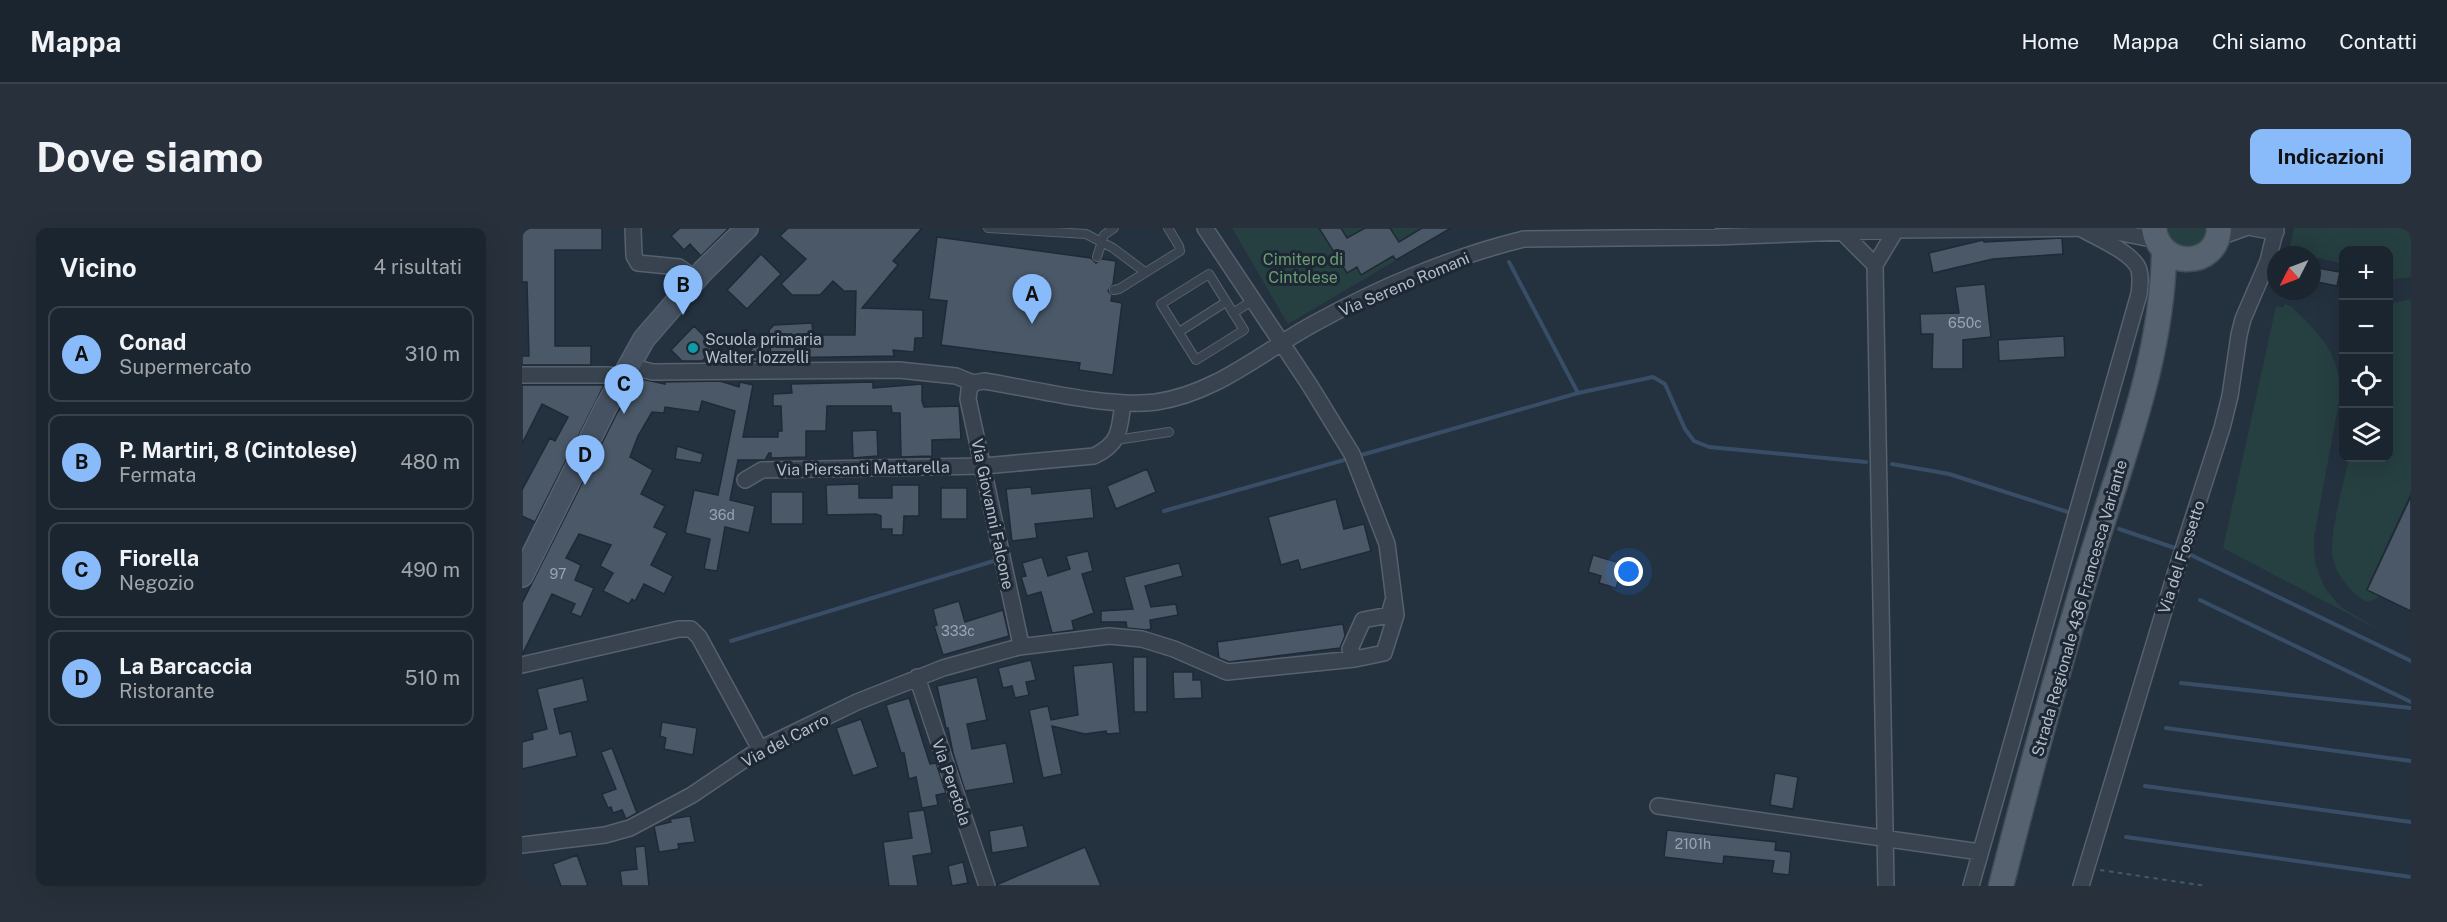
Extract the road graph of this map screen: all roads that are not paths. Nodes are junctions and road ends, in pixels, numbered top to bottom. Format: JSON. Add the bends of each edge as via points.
{"nodes":[{"id":1,"x":633,"y":228,"type":"edge"},
{"id":2,"x":747,"y":228,"type":"edge"},
{"id":3,"x":988,"y":228,"type":"edge"},
{"id":4,"x":1114,"y":228,"type":"edge"},
{"id":5,"x":1168,"y":228,"type":"edge"},
{"id":6,"x":1205,"y":228,"type":"edge"},
{"id":7,"x":2092,"y":228,"type":"edge"},
{"id":8,"x":2245,"y":228,"type":"edge"},
{"id":9,"x":2253,"y":228,"type":"edge"},
{"id":10,"x":1033,"y":230,"type":"edge"},
{"id":11,"x":1896,"y":230,"type":"junction"},
{"id":12,"x":2276,"y":230,"type":"edge"},
{"id":13,"x":1079,"y":231,"type":"edge"},
{"id":14,"x":1842,"y":232,"type":"junction"},
{"id":15,"x":2218,"y":233,"type":"edge"},
{"id":16,"x":2158,"y":240,"type":"edge"},
{"id":17,"x":1101,"y":242,"type":"junction"},
{"id":18,"x":1097,"y":257,"type":"dead end"},
{"id":19,"x":2195,"y":259,"type":"junction"},
{"id":20,"x":1875,"y":265,"type":"junction"},
{"id":21,"x":1145,"y":272,"type":"junction"},
{"id":22,"x":696,"y":279,"type":"junction"},
{"id":23,"x":1114,"y":290,"type":"dead end"},
{"id":24,"x":1252,"y":301,"type":"junction"},
{"id":25,"x":1226,"y":302,"type":"junction"},
{"id":26,"x":1233,"y":313,"type":"junction"},
{"id":27,"x":2157,"y":331,"type":"junction"},
{"id":28,"x":1179,"y":332,"type":"junction"},
{"id":29,"x":1281,"y":345,"type":"junction"},
{"id":30,"x":625,"y":372,"type":"junction"},
{"id":31,"x":522,"y":375,"type":"edge"},
{"id":32,"x":974,"y":383,"type":"junction"},
{"id":33,"x":1123,"y":403,"type":"junction"},
{"id":34,"x":1169,"y":432,"type":"dead end"},
{"id":35,"x":1116,"y":440,"type":"junction"},
{"id":36,"x":984,"y":466,"type":"junction"},
{"id":37,"x":745,"y":480,"type":"dead end"},
{"id":38,"x":522,"y":576,"type":"edge"},
{"id":39,"x":1394,"y":598,"type":"junction"},
{"id":40,"x":1018,"y":648,"type":"junction"},
{"id":41,"x":1355,"y":659,"type":"junction"},
{"id":42,"x":522,"y":665,"type":"edge"},
{"id":43,"x":916,"y":677,"type":"junction"},
{"id":44,"x":760,"y":749,"type":"junction"},
{"id":45,"x":1658,"y":806,"type":"dead end"},
{"id":46,"x":1884,"y":838,"type":"junction"},
{"id":47,"x":522,"y":845,"type":"edge"},
{"id":48,"x":1980,"y":852,"type":"junction"},
{"id":49,"x":987,"y":886,"type":"edge"},
{"id":50,"x":1886,"y":886,"type":"edge"},
{"id":51,"x":1971,"y":886,"type":"edge"},
{"id":52,"x":2001,"y":886,"type":"edge"},
{"id":53,"x":2081,"y":886,"type":"edge"}],
"edges":[{"from":1,"to":22,"type":"street","via":[[638,263],[679,267]]},
{"from":2,"to":22,"type":"street"},
{"from":3,"to":10,"type":"lane"},
{"from":4,"to":17,"type":"lane"},
{"from":5,"to":21,"type":"lane","via":[[1180,251]]},
{"from":6,"to":24,"type":"street"},
{"from":7,"to":11,"type":"street","name":"Via Sereno Romani"},
{"from":7,"to":16,"type":"street","name":"Via Sereno Romani"},
{"from":7,"to":48,"type":"street","via":[[2135,262],[2139,294]]},
{"from":8,"to":15,"type":"street"},
{"from":9,"to":12,"type":"street"},
{"from":10,"to":13,"type":"lane"},
{"from":11,"to":14,"type":"street","name":"Via Sereno Romani"},
{"from":11,"to":20,"type":"street"},
{"from":12,"to":53,"type":"street","name":"Via del Fossetto","via":[[2268,261],[2243,319],[2230,396],[2209,473]]},
{"from":13,"to":17,"type":"lane"},
{"from":14,"to":20,"type":"street"},
{"from":14,"to":29,"type":"street","name":"Via Sereno Romani","via":[[1524,239],[1376,292],[1316,322]]},
{"from":15,"to":19,"type":"main road","via":[[2209,250]]},
{"from":16,"to":19,"type":"main road","via":[[2174,257]]},
{"from":16,"to":27,"type":"main road"},
{"from":17,"to":18,"type":"lane"},
{"from":17,"to":21,"type":"lane"},
{"from":19,"to":27,"type":"main road","via":[[2177,284]]},
{"from":20,"to":46,"type":"street"},
{"from":21,"to":23,"type":"lane"},
{"from":22,"to":30,"type":"street","via":[[644,339]]},
{"from":24,"to":26,"type":"lane"},
{"from":24,"to":29,"type":"street"},
{"from":25,"to":26,"type":"lane"},
{"from":25,"to":28,"type":"lane"},
{"from":25,"to":28,"type":"lane","via":[[1209,274],[1161,304]]},
{"from":26,"to":28,"type":"lane","via":[[1244,330],[1196,360]]},
{"from":27,"to":52,"type":"main road","name":"Strada Regionale 436 Francesca Variante"},
{"from":29,"to":33,"type":"street","name":"Via Sereno Romani","via":[[1217,383],[1187,395]]},
{"from":29,"to":39,"type":"street","via":[[1360,468],[1387,544]]},
{"from":30,"to":31,"type":"street","name":"Via Sereno Romani"},
{"from":30,"to":32,"type":"street","name":"Via Sereno Romani","via":[[899,370],[956,376]]},
{"from":30,"to":38,"type":"street"},
{"from":32,"to":33,"type":"street","name":"Via Sereno Romani","via":[[984,381]]},
{"from":32,"to":36,"type":"street","name":"Via Giovanni Falcone","via":[[968,399]]},
{"from":33,"to":35,"type":"street"},
{"from":34,"to":35,"type":"lane"},
{"from":35,"to":36,"type":"street","name":"Via Piersanti Mattarella","via":[[1094,456]]},
{"from":36,"to":37,"type":"street","name":"Via Piersanti Mattarella","via":[[762,470]]},
{"from":36,"to":40,"type":"street","name":"Via Giovanni Falcone","via":[[1020,640]]},
{"from":39,"to":41,"type":"street","name":"Via del Carro","via":[[1396,615],[1384,653]]},
{"from":39,"to":41,"type":"street","via":[[1389,615],[1363,620],[1350,649]]},
{"from":40,"to":41,"type":"street","name":"Via del Carro","via":[[1109,636],[1142,639],[1227,672]]},
{"from":40,"to":43,"type":"street","name":"Via del Carro"},
{"from":42,"to":44,"type":"street","via":[[691,629]]},
{"from":43,"to":44,"type":"street","name":"Via del Carro"},
{"from":43,"to":49,"type":"street","name":"Via Peretola"},
{"from":44,"to":47,"type":"street","name":"Via del Carro","via":[[692,795],[630,828],[605,835]]},
{"from":45,"to":46,"type":"street"},
{"from":46,"to":48,"type":"street"},
{"from":46,"to":50,"type":"street"},
{"from":48,"to":51,"type":"street"}]}
